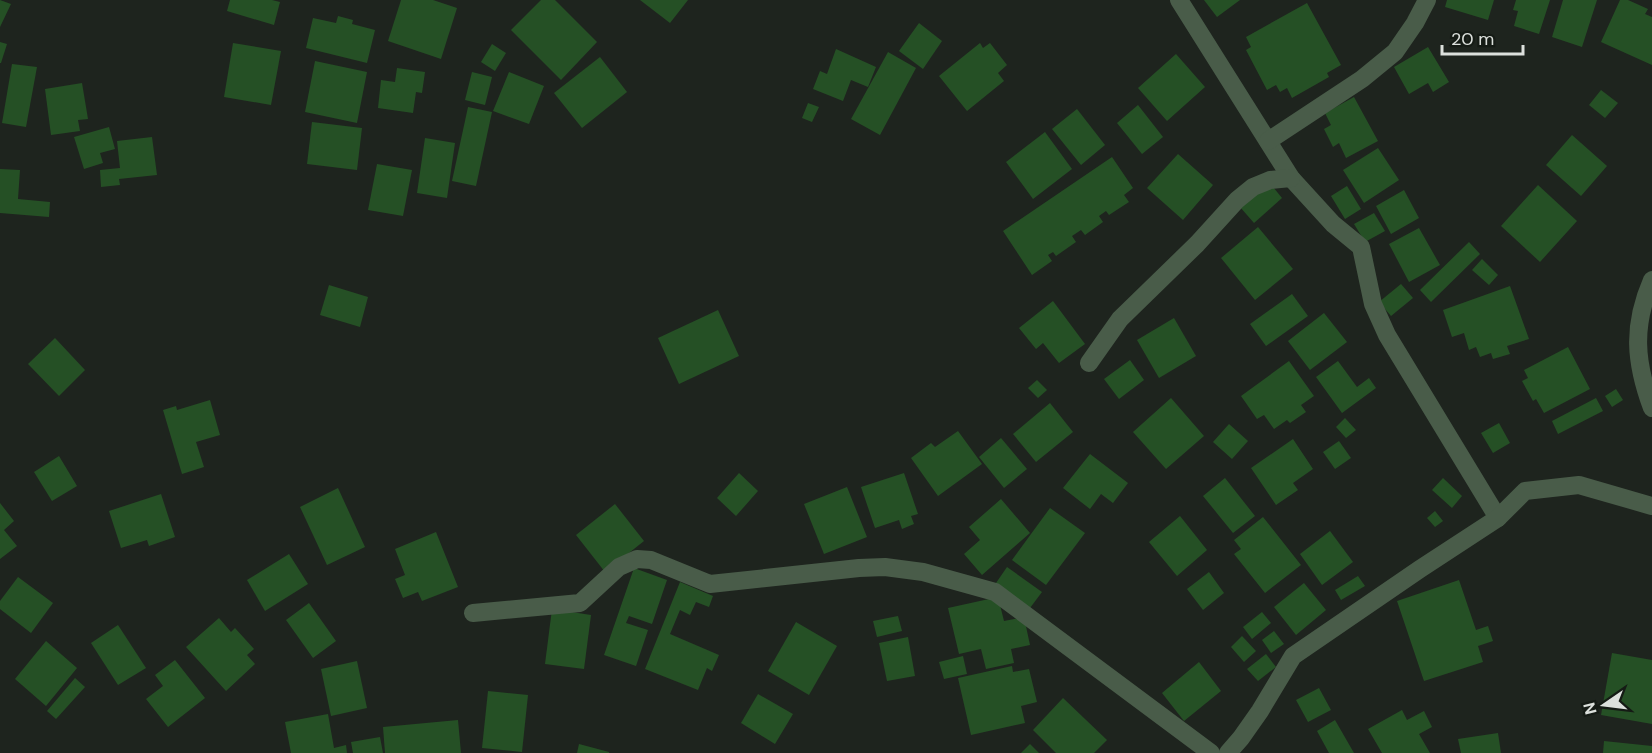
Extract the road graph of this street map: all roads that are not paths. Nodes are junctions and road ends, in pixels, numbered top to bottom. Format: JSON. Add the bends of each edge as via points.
{"nodes":[{"id":1,"x":1179,"y":0,"type":"edge"},
{"id":2,"x":1427,"y":0,"type":"edge"},
{"id":3,"x":1268,"y":141,"type":"junction"},
{"id":4,"x":1291,"y":178,"type":"junction"},
{"id":5,"x":1652,"y":280,"type":"edge"},
{"id":6,"x":1089,"y":363,"type":"dead end"},
{"id":7,"x":1652,"y":408,"type":"edge"},
{"id":8,"x":1652,"y":506,"type":"edge"},
{"id":9,"x":1498,"y":518,"type":"junction"},
{"id":10,"x":473,"y":613,"type":"dead end"},
{"id":11,"x":1211,"y":753,"type":"edge"},
{"id":12,"x":1228,"y":753,"type":"edge"}],
"edges":[{"from":1,"to":3,"type":"street"},
{"from":2,"to":3,"type":"street","via":[[1395,52],[1362,79]]},
{"from":3,"to":4,"type":"street"},
{"from":4,"to":6,"type":"street","via":[[1270,180],[1237,200],[1120,319]]},
{"from":4,"to":9,"type":"street","via":[[1333,224],[1361,247],[1373,304],[1387,335]]},
{"from":5,"to":7,"type":"street","via":[[1639,316],[1637,345],[1642,380]]},
{"from":8,"to":9,"type":"street","via":[[1579,485],[1525,491]]},
{"from":9,"to":12,"type":"street","via":[[1293,656],[1260,711]]},
{"from":10,"to":11,"type":"street","via":[[580,603],[619,567],[637,559],[651,560],[710,584],[859,568],[923,572],[995,592]]}]}
